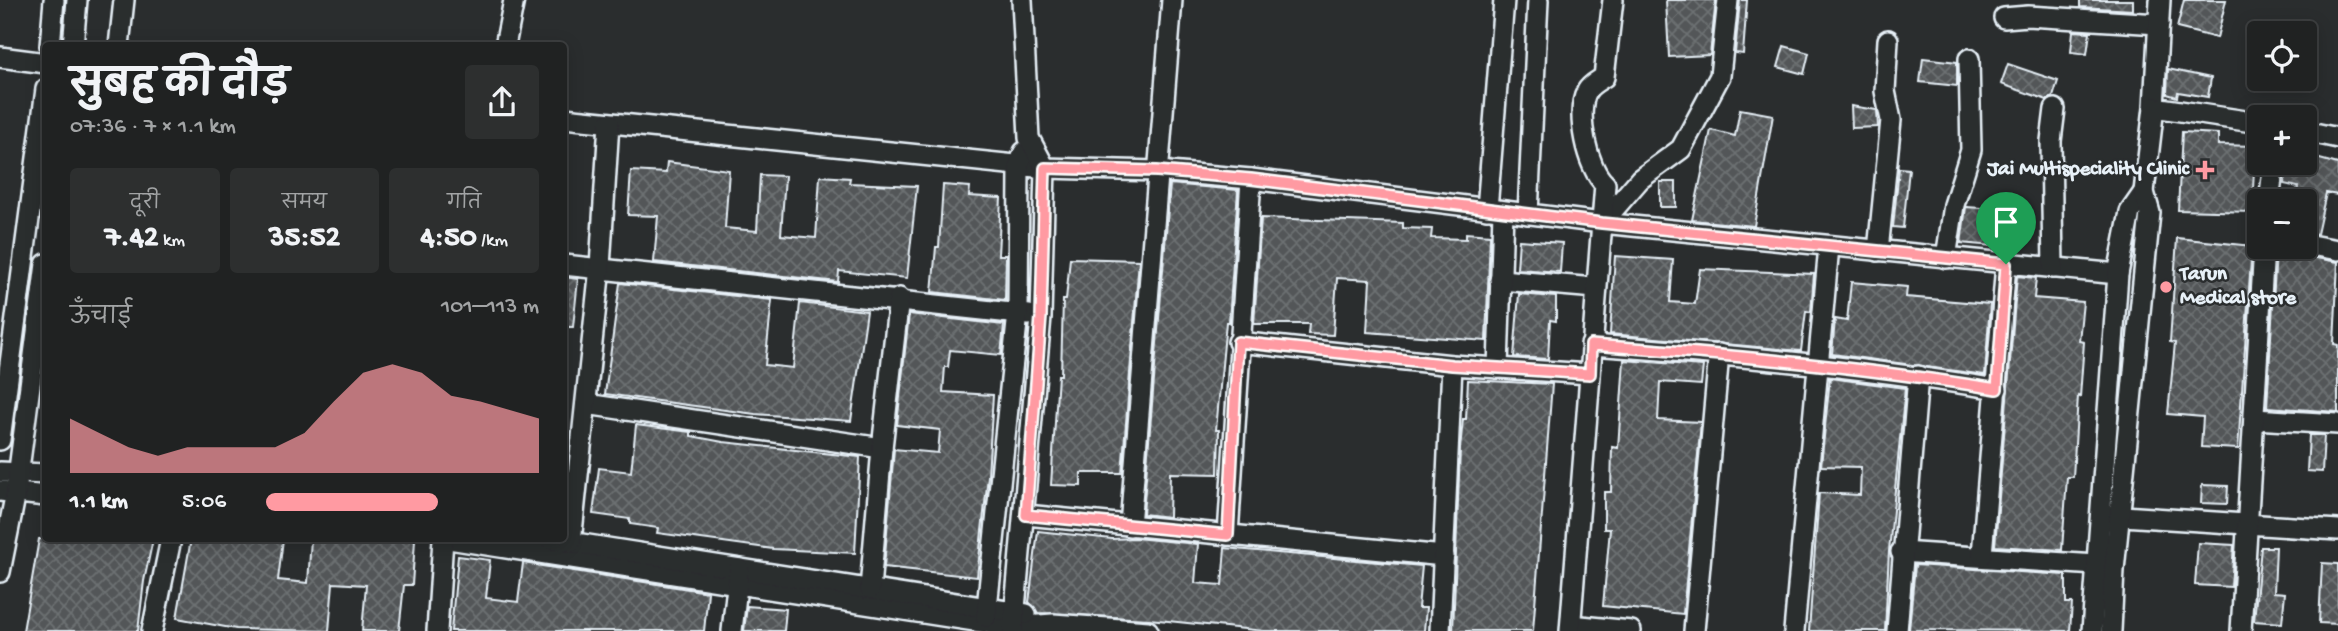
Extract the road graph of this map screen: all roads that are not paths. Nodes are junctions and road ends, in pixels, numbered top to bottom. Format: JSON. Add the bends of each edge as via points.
{"nodes":[{"id":1,"x":54,"y":0,"type":"edge"},
{"id":2,"x":77,"y":0,"type":"edge"},
{"id":3,"x":124,"y":0,"type":"edge"},
{"id":4,"x":514,"y":0,"type":"edge"},
{"id":5,"x":1022,"y":0,"type":"edge"},
{"id":6,"x":1172,"y":0,"type":"edge"},
{"id":7,"x":1504,"y":0,"type":"edge"},
{"id":8,"x":1538,"y":0,"type":"edge"},
{"id":9,"x":1613,"y":0,"type":"edge"},
{"id":10,"x":1728,"y":0,"type":"edge"},
{"id":11,"x":2160,"y":0,"type":"edge"},
{"id":12,"x":2004,"y":19,"type":"dead end"},
{"id":13,"x":2159,"y":24,"type":"junction"},
{"id":14,"x":1888,"y":40,"type":"dead end"},
{"id":15,"x":50,"y":42,"type":"edge"},
{"id":16,"x":73,"y":42,"type":"edge"},
{"id":17,"x":119,"y":42,"type":"edge"},
{"id":18,"x":506,"y":42,"type":"edge"},
{"id":19,"x":0,"y":57,"type":"edge"},
{"id":20,"x":1969,"y":59,"type":"dead end"},
{"id":21,"x":42,"y":62,"type":"edge"},
{"id":22,"x":2154,"y":107,"type":"junction"},
{"id":23,"x":2055,"y":109,"type":"dead end"},
{"id":24,"x":567,"y":118,"type":"edge"},
{"id":25,"x":42,"y":120,"type":"edge"},
{"id":26,"x":2247,"y":121,"type":"edge"},
{"id":27,"x":610,"y":122,"type":"junction"},
{"id":28,"x":2317,"y":134,"type":"edge"},
{"id":29,"x":1029,"y":138,"type":"junction"},
{"id":30,"x":2338,"y":138,"type":"edge"},
{"id":31,"x":1019,"y":165,"type":"junction"},
{"id":32,"x":1045,"y":168,"type":"junction"},
{"id":33,"x":1157,"y":171,"type":"junction"},
{"id":34,"x":1251,"y":179,"type":"junction"},
{"id":35,"x":2144,"y":192,"type":"junction"},
{"id":36,"x":1495,"y":210,"type":"junction"},
{"id":37,"x":1528,"y":214,"type":"junction"},
{"id":38,"x":1602,"y":223,"type":"junction"},
{"id":39,"x":1829,"y":246,"type":"junction"},
{"id":40,"x":2317,"y":246,"type":"edge"},
{"id":41,"x":2338,"y":250,"type":"edge"},
{"id":42,"x":1878,"y":251,"type":"junction"},
{"id":43,"x":1946,"y":258,"type":"junction"},
{"id":44,"x":2263,"y":259,"type":"edge"},
{"id":45,"x":2006,"y":264,"type":"junction"},
{"id":46,"x":567,"y":265,"type":"edge"},
{"id":47,"x":600,"y":267,"type":"junction"},
{"id":48,"x":2053,"y":268,"type":"junction"},
{"id":49,"x":2118,"y":274,"type":"junction"},
{"id":50,"x":1500,"y":280,"type":"junction"},
{"id":51,"x":42,"y":286,"type":"edge"},
{"id":52,"x":1596,"y":288,"type":"junction"},
{"id":53,"x":899,"y":298,"type":"junction"},
{"id":54,"x":1018,"y":313,"type":"junction"},
{"id":55,"x":1041,"y":317,"type":"junction"},
{"id":56,"x":1238,"y":342,"type":"junction"},
{"id":57,"x":1591,"y":345,"type":"junction"},
{"id":58,"x":1719,"y":354,"type":"junction"},
{"id":59,"x":1452,"y":365,"type":"junction"},
{"id":60,"x":1818,"y":367,"type":"junction"},
{"id":61,"x":1498,"y":368,"type":"junction"},
{"id":62,"x":1590,"y":374,"type":"junction"},
{"id":63,"x":1918,"y":376,"type":"junction"},
{"id":64,"x":1997,"y":389,"type":"junction"},
{"id":65,"x":586,"y":404,"type":"junction"},
{"id":66,"x":2254,"y":419,"type":"junction"},
{"id":67,"x":2338,"y":424,"type":"edge"},
{"id":68,"x":0,"y":440,"type":"edge"},
{"id":69,"x":882,"y":448,"type":"junction"},
{"id":70,"x":9,"y":472,"type":"edge"},
{"id":71,"x":42,"y":474,"type":"edge"},
{"id":72,"x":8,"y":492,"type":"edge"},
{"id":73,"x":42,"y":496,"type":"edge"},
{"id":74,"x":2099,"y":514,"type":"junction"},
{"id":75,"x":1026,"y":515,"type":"junction"},
{"id":76,"x":2119,"y":516,"type":"junction"},
{"id":77,"x":2246,"y":524,"type":"junction"},
{"id":78,"x":1130,"y":526,"type":"junction"},
{"id":79,"x":2338,"y":530,"type":"edge"},
{"id":80,"x":1228,"y":535,"type":"junction"},
{"id":81,"x":567,"y":541,"type":"edge"},
{"id":82,"x":170,"y":542,"type":"edge"},
{"id":83,"x":443,"y":542,"type":"edge"},
{"id":84,"x":473,"y":542,"type":"edge"},
{"id":85,"x":571,"y":542,"type":"junction"},
{"id":86,"x":1901,"y":552,"type":"junction"},
{"id":87,"x":1982,"y":555,"type":"junction"},
{"id":88,"x":1444,"y":556,"type":"junction"},
{"id":89,"x":2096,"y":565,"type":"junction"},
{"id":90,"x":0,"y":572,"type":"edge"},
{"id":91,"x":739,"y":575,"type":"junction"},
{"id":92,"x":870,"y":589,"type":"junction"},
{"id":93,"x":985,"y":619,"type":"edge"},
{"id":94,"x":1014,"y":623,"type":"edge"},
{"id":95,"x":1570,"y":628,"type":"edge"},
{"id":96,"x":152,"y":631,"type":"edge"},
{"id":97,"x":437,"y":631,"type":"edge"},
{"id":98,"x":732,"y":631,"type":"edge"},
{"id":99,"x":1148,"y":631,"type":"edge"},
{"id":100,"x":1440,"y":631,"type":"edge"},
{"id":101,"x":1631,"y":631,"type":"edge"},
{"id":102,"x":1694,"y":631,"type":"edge"},
{"id":103,"x":1794,"y":631,"type":"edge"},
{"id":104,"x":1897,"y":631,"type":"edge"},
{"id":105,"x":2092,"y":631,"type":"edge"},
{"id":106,"x":2111,"y":631,"type":"edge"},
{"id":107,"x":2241,"y":631,"type":"edge"}],
"edges":[{"from":1,"to":15,"type":"street"},
{"from":2,"to":16,"type":"street"},
{"from":3,"to":17,"type":"street"},
{"from":4,"to":18,"type":"street"},
{"from":5,"to":29,"type":"street"},
{"from":6,"to":33,"type":"street"},
{"from":7,"to":36,"type":"street"},
{"from":8,"to":37,"type":"street"},
{"from":9,"to":38,"type":"street","via":[[1604,77],[1587,89],[1582,110],[1594,174],[1605,184]]},
{"from":10,"to":38,"type":"street","via":[[1720,76],[1681,149],[1640,179]]},
{"from":11,"to":13,"type":"street"},
{"from":12,"to":13,"type":"street","via":[[2028,16]]},
{"from":13,"to":22,"type":"street"},
{"from":14,"to":42,"type":"street","via":[[1885,91],[1891,120]]},
{"from":19,"to":21,"type":"street"},
{"from":20,"to":43,"type":"street","via":[[1971,150],[1954,205]]},
{"from":22,"to":26,"type":"street"},
{"from":22,"to":35,"type":"street"},
{"from":23,"to":48,"type":"street","via":[[2051,141]]},
{"from":24,"to":27,"type":"street"},
{"from":25,"to":68,"type":"street"},
{"from":27,"to":31,"type":"street"},
{"from":27,"to":47,"type":"street"},
{"from":28,"to":30,"type":"street"},
{"from":29,"to":31,"type":"street"},
{"from":29,"to":32,"type":"street"},
{"from":31,"to":32,"type":"street"},
{"from":31,"to":54,"type":"street"},
{"from":32,"to":33,"type":"street"},
{"from":32,"to":55,"type":"street"},
{"from":33,"to":34,"type":"street"},
{"from":33,"to":78,"type":"street"},
{"from":34,"to":36,"type":"street"},
{"from":34,"to":56,"type":"street"},
{"from":35,"to":49,"type":"street","via":[[2130,212]]},
{"from":35,"to":76,"type":"street","via":[[2150,214]]},
{"from":36,"to":37,"type":"street"},
{"from":36,"to":50,"type":"street"},
{"from":37,"to":38,"type":"street"},
{"from":38,"to":39,"type":"street"},
{"from":38,"to":52,"type":"street"},
{"from":39,"to":42,"type":"street"},
{"from":39,"to":60,"type":"street"},
{"from":40,"to":41,"type":"street"},
{"from":42,"to":43,"type":"street"},
{"from":43,"to":45,"type":"street"},
{"from":44,"to":66,"type":"street"},
{"from":45,"to":48,"type":"street"},
{"from":45,"to":64,"type":"street"},
{"from":46,"to":47,"type":"street"},
{"from":47,"to":53,"type":"street"},
{"from":47,"to":65,"type":"street"},
{"from":48,"to":49,"type":"street"},
{"from":49,"to":74,"type":"street"},
{"from":50,"to":52,"type":"street"},
{"from":50,"to":61,"type":"street"},
{"from":51,"to":70,"type":"street"},
{"from":52,"to":57,"type":"street"},
{"from":53,"to":54,"type":"street"},
{"from":53,"to":69,"type":"street"},
{"from":54,"to":55,"type":"street"},
{"from":54,"to":93,"type":"street"},
{"from":55,"to":75,"type":"street"},
{"from":56,"to":59,"type":"street"},
{"from":56,"to":80,"type":"street"},
{"from":57,"to":58,"type":"street"},
{"from":57,"to":62,"type":"street"},
{"from":58,"to":60,"type":"street"},
{"from":58,"to":102,"type":"street"},
{"from":59,"to":61,"type":"street"},
{"from":59,"to":88,"type":"street"},
{"from":60,"to":63,"type":"street"},
{"from":60,"to":103,"type":"street"},
{"from":61,"to":62,"type":"street"},
{"from":62,"to":95,"type":"street"},
{"from":63,"to":64,"type":"street"},
{"from":63,"to":86,"type":"street"},
{"from":64,"to":87,"type":"street"},
{"from":65,"to":69,"type":"street"},
{"from":65,"to":85,"type":"street"},
{"from":66,"to":67,"type":"street"},
{"from":66,"to":77,"type":"street"},
{"from":69,"to":92,"type":"street"},
{"from":70,"to":71,"type":"street"},
{"from":70,"to":72,"type":"street"},
{"from":72,"to":73,"type":"street"},
{"from":72,"to":90,"type":"street"},
{"from":74,"to":76,"type":"street"},
{"from":74,"to":89,"type":"street"},
{"from":75,"to":78,"type":"street"},
{"from":75,"to":94,"type":"street"},
{"from":76,"to":77,"type":"street"},
{"from":76,"to":106,"type":"street"},
{"from":77,"to":79,"type":"street"},
{"from":77,"to":107,"type":"street"},
{"from":78,"to":80,"type":"street"},
{"from":80,"to":88,"type":"street"},
{"from":81,"to":85,"type":"street"},
{"from":82,"to":96,"type":"street"},
{"from":83,"to":97,"type":"street"},
{"from":84,"to":91,"type":"street"},
{"from":85,"to":91,"type":"street"},
{"from":86,"to":87,"type":"street"},
{"from":86,"to":104,"type":"street"},
{"from":87,"to":89,"type":"street"},
{"from":88,"to":100,"type":"street"},
{"from":89,"to":105,"type":"street"},
{"from":91,"to":92,"type":"street"},
{"from":91,"to":93,"type":"street"},
{"from":91,"to":98,"type":"street"},
{"from":92,"to":93,"type":"street"},
{"from":93,"to":94,"type":"street"},
{"from":94,"to":99,"type":"street"},
{"from":95,"to":101,"type":"street"}]}
